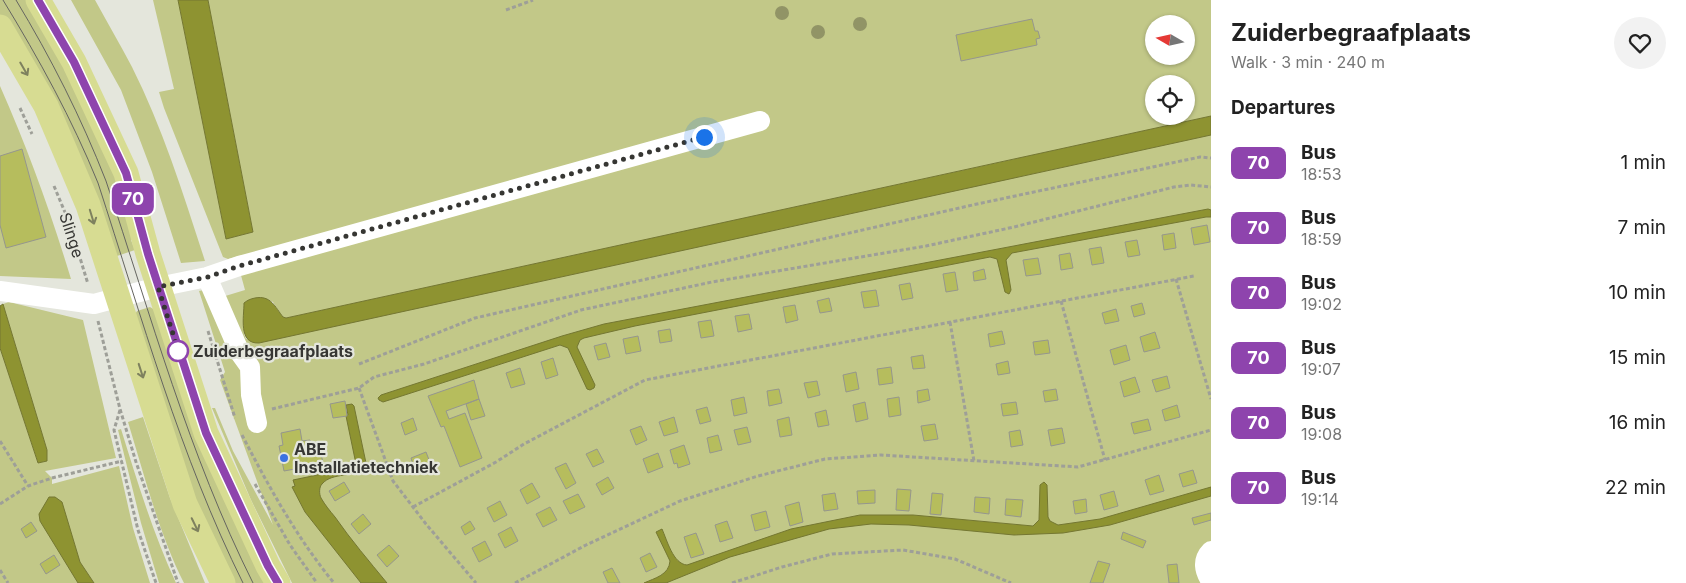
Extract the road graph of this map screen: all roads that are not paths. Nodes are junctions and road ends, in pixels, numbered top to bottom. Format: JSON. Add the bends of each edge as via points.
{"nodes":[{"id":1,"x":38,"y":0,"type":"edge"},
{"id":2,"x":0,"y":27,"type":"edge"},
{"id":3,"x":760,"y":121,"type":"dead end"},
{"id":4,"x":208,"y":277,"type":"junction"},
{"id":5,"x":158,"y":287,"type":"junction"},
{"id":6,"x":0,"y":291,"type":"edge"},
{"id":7,"x":117,"y":298,"type":"junction"},
{"id":8,"x":257,"y":423,"type":"dead end"},
{"id":9,"x":1211,"y":551,"type":"edge"},
{"id":10,"x":1211,"y":581,"type":"edge"},
{"id":11,"x":223,"y":583,"type":"edge"},
{"id":12,"x":278,"y":583,"type":"edge"}],
"edges":[{"from":1,"to":5,"type":"main road","via":[[74,62],[126,173]]},
{"from":2,"to":7,"type":"main road","name":"Slinge","one_way":true,"via":[[46,106],[88,205]]},
{"from":3,"to":4,"type":"street"},
{"from":4,"to":5,"type":"street"},
{"from":4,"to":8,"type":"street","via":[[240,353],[250,367]]},
{"from":5,"to":7,"type":"street"},
{"from":5,"to":12,"type":"main road","via":[[206,433]]},
{"from":6,"to":7,"type":"street","via":[[94,304]]},
{"from":7,"to":11,"type":"main road","name":"Slinge","one_way":true,"via":[[185,504]]},
{"from":9,"to":10,"type":"street","via":[[1204,564]]}]}
